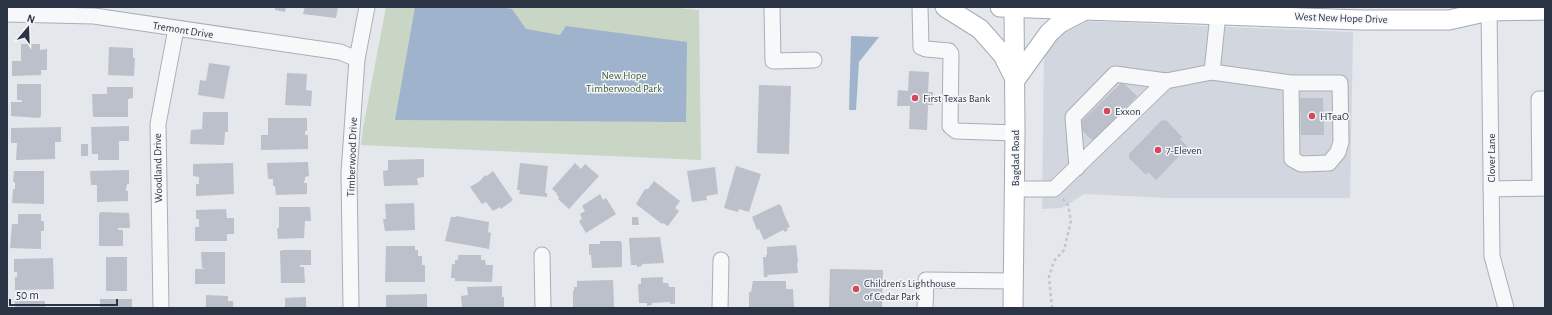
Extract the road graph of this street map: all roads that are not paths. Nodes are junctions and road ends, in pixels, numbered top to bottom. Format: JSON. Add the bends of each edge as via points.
{"nodes":[{"id":1,"x":367,"y":7,"type":"edge"},
{"id":2,"x":772,"y":7,"type":"edge"},
{"id":3,"x":920,"y":7,"type":"edge"},
{"id":4,"x":944,"y":7,"type":"edge"},
{"id":5,"x":1009,"y":7,"type":"edge"},
{"id":6,"x":1486,"y":8,"type":"edge"},
{"id":7,"x":1086,"y":10,"type":"junction"},
{"id":8,"x":1545,"y":10,"type":"edge"},
{"id":9,"x":1223,"y":11,"type":"edge"},
{"id":10,"x":7,"y":14,"type":"edge"},
{"id":11,"x":176,"y":29,"type":"junction"},
{"id":12,"x":357,"y":59,"type":"junction"},
{"id":13,"x":814,"y":60,"type":"dead end"},
{"id":14,"x":1212,"y":72,"type":"junction"},
{"id":15,"x":1015,"y":80,"type":"junction"},
{"id":16,"x":1166,"y":81,"type":"junction"},
{"id":17,"x":1291,"y":83,"type":"junction"},
{"id":18,"x":1545,"y":99,"type":"edge"},
{"id":19,"x":1015,"y":133,"type":"junction"},
{"id":20,"x":1076,"y":168,"type":"junction"},
{"id":21,"x":1542,"y":188,"type":"edge"},
{"id":22,"x":1015,"y":189,"type":"junction"},
{"id":23,"x":1491,"y":189,"type":"junction"},
{"id":24,"x":542,"y":255,"type":"dead end"},
{"id":25,"x":721,"y":260,"type":"dead end"},
{"id":26,"x":1013,"y":280,"type":"junction"},
{"id":27,"x":161,"y":308,"type":"edge"},
{"id":28,"x":351,"y":308,"type":"edge"},
{"id":29,"x":543,"y":308,"type":"edge"},
{"id":30,"x":720,"y":308,"type":"edge"},
{"id":31,"x":925,"y":308,"type":"edge"},
{"id":32,"x":1013,"y":308,"type":"edge"},
{"id":33,"x":1506,"y":308,"type":"edge"}],
"edges":[{"from":1,"to":12,"type":"street","name":"Timberwood Drive"},
{"from":2,"to":13,"type":"street","via":[[773,61]]},
{"from":3,"to":19,"type":"street","via":[[921,47],[949,51],[952,54],[950,126],[956,131]]},
{"from":4,"to":15,"type":"main road","via":[[980,29],[1003,55]]},
{"from":5,"to":7,"type":"main road","name":"West New Hope Drive"},
{"from":5,"to":15,"type":"main road","name":"Bagdad Road"},
{"from":6,"to":8,"type":"main road","name":"West New Hope Drive"},
{"from":6,"to":9,"type":"main road","name":"West New Hope Drive","via":[[1449,20],[1360,20]]},
{"from":6,"to":23,"type":"street","name":"Clover Lane"},
{"from":7,"to":9,"type":"main road","name":"West New Hope Drive"},
{"from":7,"to":15,"type":"main road","via":[[1060,23]]},
{"from":9,"to":14,"type":"street"},
{"from":10,"to":11,"type":"street","name":"Tremont Drive","via":[[94,16]]},
{"from":11,"to":12,"type":"street","name":"Tremont Drive","via":[[340,52]]},
{"from":11,"to":27,"type":"street","name":"Woodland Drive","via":[[158,124]]},
{"from":12,"to":28,"type":"street","name":"Timberwood Drive","via":[[349,173]]},
{"from":14,"to":16,"type":"street"},
{"from":14,"to":17,"type":"street"},
{"from":15,"to":19,"type":"main road","name":"Bagdad Road"},
{"from":16,"to":20,"type":"street"},
{"from":16,"to":20,"type":"street","via":[[1115,74],[1073,117]]},
{"from":17,"to":17,"type":"street","via":[[1292,159],[1301,164],[1329,163],[1338,152],[1341,142],[1340,84]]},
{"from":18,"to":21,"type":"street","via":[[1539,99]]},
{"from":19,"to":22,"type":"main road","name":"Bagdad Road"},
{"from":20,"to":22,"type":"street","via":[[1054,189]]},
{"from":21,"to":23,"type":"street"},
{"from":22,"to":26,"type":"main road","name":"Bagdad Road"},
{"from":23,"to":33,"type":"street","name":"Clover Lane","via":[[1492,256]]},
{"from":24,"to":29,"type":"street"},
{"from":25,"to":30,"type":"street"},
{"from":26,"to":31,"type":"street","via":[[926,280]]},
{"from":26,"to":32,"type":"main road","name":"Bagdad Road"}]}
